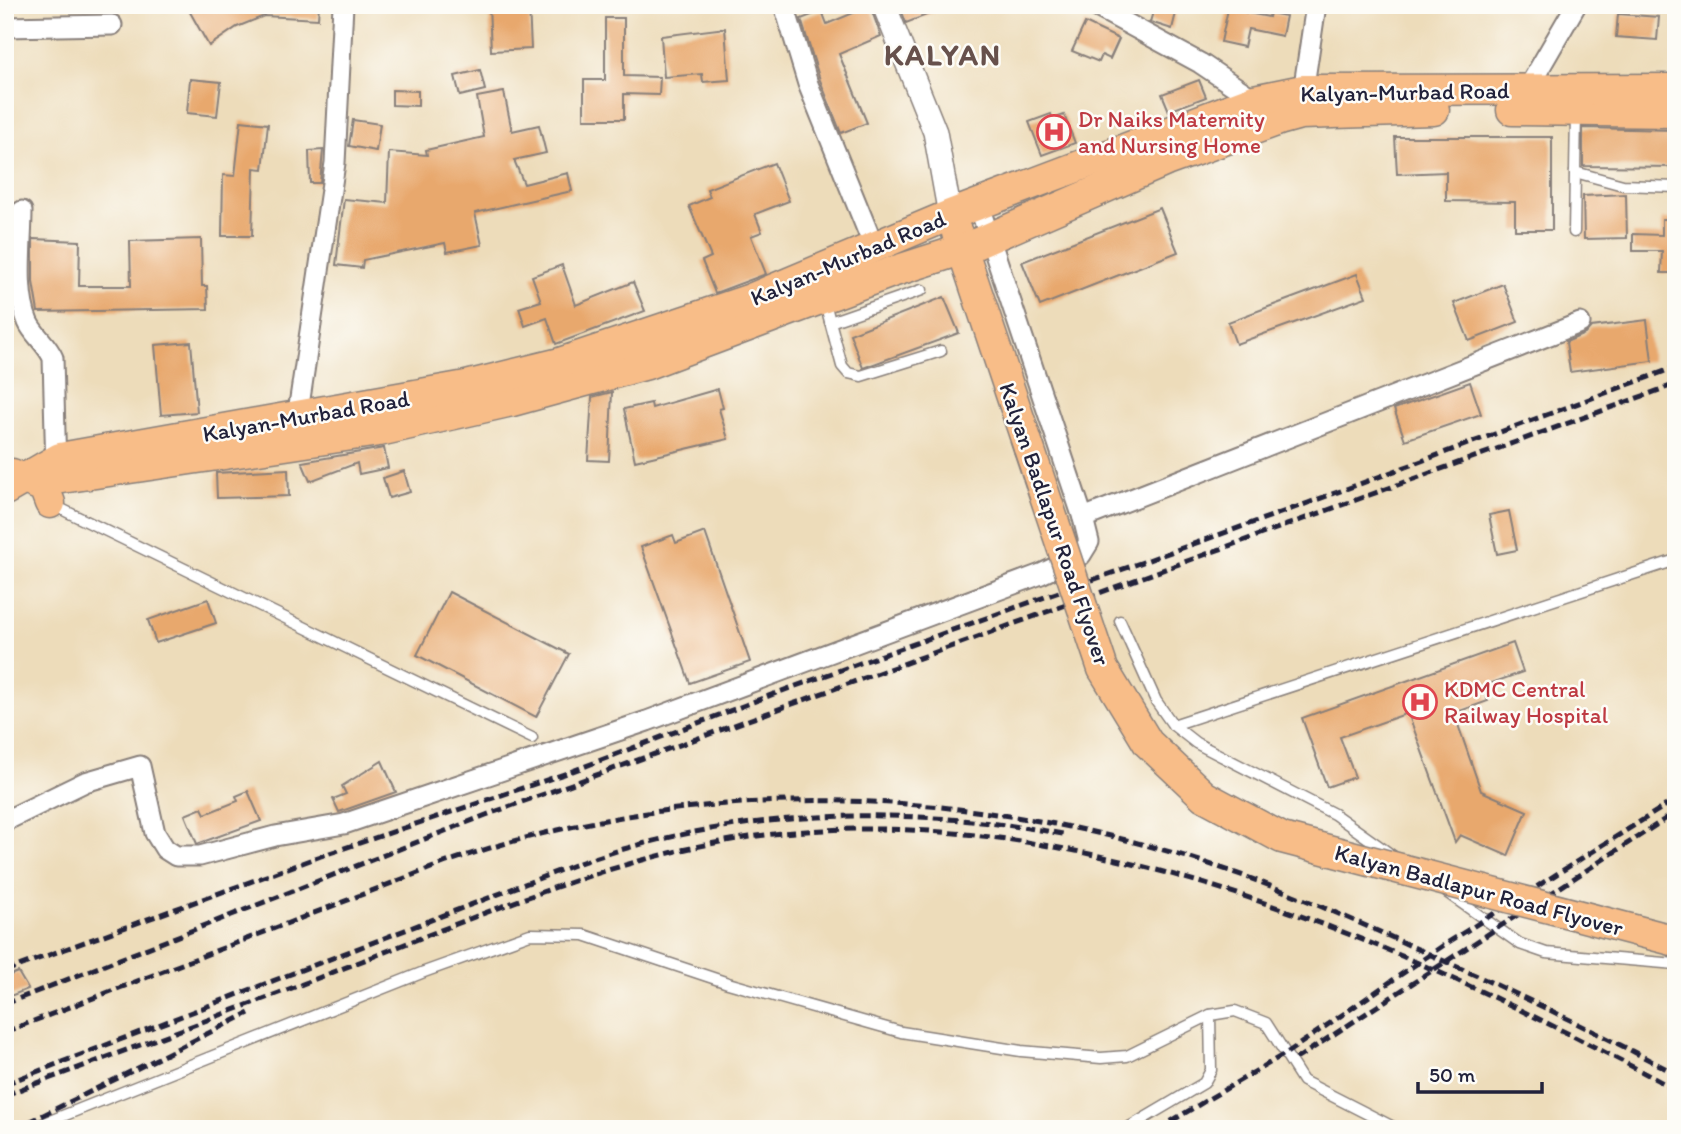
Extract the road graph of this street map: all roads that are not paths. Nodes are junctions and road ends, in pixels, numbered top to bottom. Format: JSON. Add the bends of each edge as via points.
{"nodes":[{"id":1,"x":344,"y":5,"type":"edge"},
{"id":2,"x":784,"y":5,"type":"edge"},
{"id":3,"x":884,"y":5,"type":"edge"},
{"id":4,"x":1093,"y":5,"type":"edge"},
{"id":5,"x":1316,"y":5,"type":"edge"},
{"id":6,"x":1576,"y":5,"type":"edge"},
{"id":7,"x":112,"y":25,"type":"dead end"},
{"id":8,"x":5,"y":27,"type":"edge"},
{"id":9,"x":1676,"y":89,"type":"edge"},
{"id":10,"x":1254,"y":100,"type":"junction"},
{"id":11,"x":1521,"y":100,"type":"junction"},
{"id":12,"x":1295,"y":108,"type":"junction"},
{"id":13,"x":1576,"y":112,"type":"junction"},
{"id":14,"x":1676,"y":112,"type":"edge"},
{"id":15,"x":1575,"y":172,"type":"junction"},
{"id":16,"x":1676,"y":187,"type":"edge"},
{"id":17,"x":979,"y":206,"type":"junction"},
{"id":18,"x":22,"y":211,"type":"dead end"},
{"id":19,"x":950,"y":215,"type":"junction"},
{"id":20,"x":1574,"y":232,"type":"dead end"},
{"id":21,"x":991,"y":238,"type":"junction"},
{"id":22,"x":874,"y":247,"type":"junction"},
{"id":23,"x":970,"y":271,"type":"junction"},
{"id":24,"x":922,"y":290,"type":"dead end"},
{"id":25,"x":827,"y":310,"type":"junction"},
{"id":26,"x":1580,"y":323,"type":"dead end"},
{"id":27,"x":941,"y":351,"type":"dead end"},
{"id":28,"x":297,"y":419,"type":"junction"},
{"id":29,"x":26,"y":486,"type":"edge"},
{"id":30,"x":1083,"y":518,"type":"junction"},
{"id":31,"x":1676,"y":560,"type":"edge"},
{"id":32,"x":1120,"y":621,"type":"dead end"},
{"id":33,"x":1174,"y":725,"type":"junction"},
{"id":34,"x":532,"y":738,"type":"dead end"},
{"id":35,"x":5,"y":821,"type":"edge"},
{"id":36,"x":1676,"y":942,"type":"edge"},
{"id":37,"x":1676,"y":964,"type":"edge"},
{"id":38,"x":1210,"y":1015,"type":"junction"},
{"id":39,"x":30,"y":1129,"type":"edge"},
{"id":40,"x":1126,"y":1129,"type":"edge"},
{"id":41,"x":1397,"y":1129,"type":"edge"}],
"edges":[{"from":1,"to":28,"type":"street","via":[[335,163]]},
{"from":2,"to":22,"type":"street","via":[[808,84]]},
{"from":3,"to":19,"type":"street","via":[[935,132]]},
{"from":4,"to":10,"type":"street","via":[[1200,63]]},
{"from":5,"to":12,"type":"street"},
{"from":6,"to":11,"type":"street"},
{"from":7,"to":8,"type":"street"},
{"from":9,"to":11,"type":"main road","name":"Kalyan-Murbad Road"},
{"from":10,"to":12,"type":"main road","name":"Kalyan-Murbad Road"},
{"from":10,"to":17,"type":"main road","name":"Kalyan-Murbad Road"},
{"from":11,"to":12,"type":"main road","name":"Kalyan-Murbad Road"},
{"from":11,"to":13,"type":"main road","name":"Kalyan-Murbad Road"},
{"from":12,"to":21,"type":"main road","name":"Kalyan-Murbad Road"},
{"from":13,"to":14,"type":"main road","name":"Kalyan-Murbad Road"},
{"from":13,"to":15,"type":"lane"},
{"from":15,"to":16,"type":"lane","via":[[1623,185]]},
{"from":15,"to":20,"type":"lane"},
{"from":17,"to":19,"type":"main road","name":"Kalyan-Murbad Road"},
{"from":17,"to":21,"type":"street"},
{"from":18,"to":29,"type":"street","via":[[23,309],[53,358]]},
{"from":19,"to":22,"type":"main road","name":"Kalyan-Murbad Road"},
{"from":19,"to":23,"type":"main road","name":"Kalyan Badlapur Road Flyover"},
{"from":21,"to":23,"type":"main road","name":"Kalyan-Murbad Road"},
{"from":21,"to":30,"type":"street"},
{"from":22,"to":28,"type":"main road","name":"Kalyan-Murbad Road","via":[[748,300],[585,355],[466,386]]},
{"from":23,"to":25,"type":"main road","name":"Kalyan-Murbad Road","via":[[892,272]]},
{"from":23,"to":36,"type":"main road","name":"Kalyan Badlapur Road Flyover","bridge":true,"via":[[1103,669],[1148,743],[1204,796],[1282,838]]},
{"from":24,"to":25,"type":"lane"},
{"from":25,"to":27,"type":"lane","via":[[842,366],[855,376]]},
{"from":25,"to":29,"type":"main road","name":"Kalyan-Murbad Road","via":[[512,401],[379,431]]},
{"from":26,"to":30,"type":"street"},
{"from":28,"to":29,"type":"main road","name":"Kalyan-Murbad Road"},
{"from":29,"to":34,"type":"lane"},
{"from":30,"to":35,"type":"street","via":[[1087,549],[1041,574],[647,721],[344,824],[200,856],[176,856],[155,833],[140,766],[85,782]]},
{"from":31,"to":33,"type":"lane"},
{"from":32,"to":33,"type":"lane","via":[[1156,701]]},
{"from":33,"to":37,"type":"lane","via":[[1196,743],[1334,814],[1520,944],[1546,953]]},
{"from":38,"to":39,"type":"lane","via":[[1127,1056],[1021,1051],[901,1032],[729,983],[584,934],[530,934]]},
{"from":38,"to":40,"type":"lane","via":[[1211,1070],[1204,1083]]},
{"from":38,"to":41,"type":"lane","via":[[1236,1011],[1266,1023],[1303,1081]]}]}
